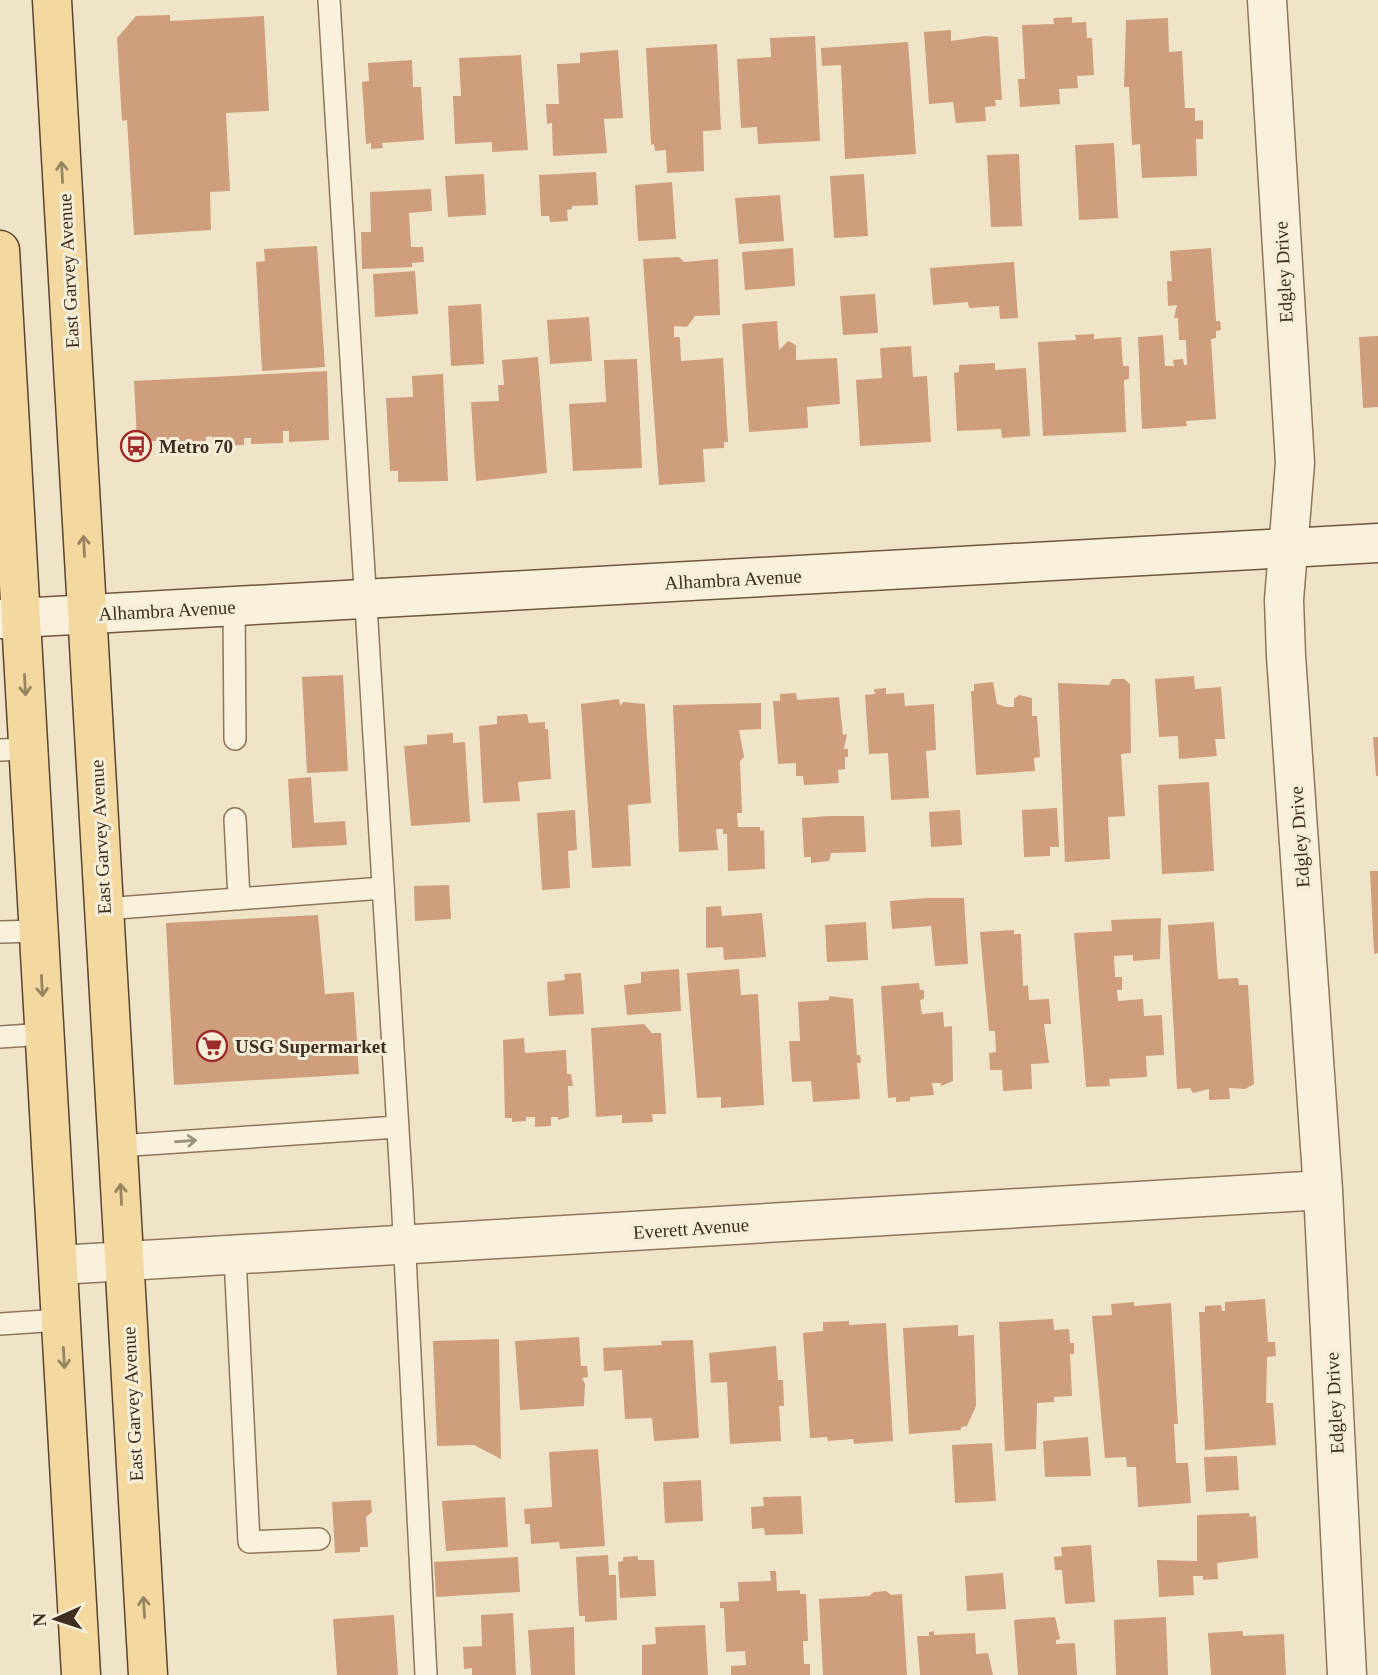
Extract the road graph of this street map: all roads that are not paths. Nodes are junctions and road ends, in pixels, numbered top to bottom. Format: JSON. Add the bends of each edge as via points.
{"nodes":[{"id":1,"x":52,"y":0,"type":"edge"},
{"id":2,"x":329,"y":0,"type":"edge"},
{"id":3,"x":1267,"y":0,"type":"edge"},
{"id":4,"x":0,"y":250,"type":"edge"},
{"id":5,"x":1378,"y":542,"type":"edge"},
{"id":6,"x":1290,"y":548,"type":"junction"},
{"id":7,"x":365,"y":600,"type":"junction"},
{"id":8,"x":234,"y":606,"type":"junction"},
{"id":9,"x":87,"y":614,"type":"junction"},
{"id":10,"x":11,"y":618,"type":"edge"},
{"id":11,"x":235,"y":739,"type":"dead end"},
{"id":12,"x":14,"y":750,"type":"edge"},
{"id":13,"x":235,"y":819,"type":"dead end"},
{"id":14,"x":383,"y":888,"type":"junction"},
{"id":15,"x":239,"y":898,"type":"junction"},
{"id":16,"x":104,"y":909,"type":"junction"},
{"id":17,"x":39,"y":931,"type":"junction"},
{"id":18,"x":0,"y":932,"type":"edge"},
{"id":19,"x":45,"y":1034,"type":"junction"},
{"id":20,"x":0,"y":1037,"type":"edge"},
{"id":21,"x":397,"y":1127,"type":"junction"},
{"id":22,"x":118,"y":1146,"type":"junction"},
{"id":23,"x":1324,"y":1189,"type":"junction"},
{"id":24,"x":404,"y":1246,"type":"junction"},
{"id":25,"x":235,"y":1256,"type":"junction"},
{"id":26,"x":124,"y":1262,"type":"junction"},
{"id":27,"x":59,"y":1265,"type":"junction"},
{"id":28,"x":61,"y":1320,"type":"junction"},
{"id":29,"x":0,"y":1324,"type":"edge"},
{"id":30,"x":319,"y":1539,"type":"dead end"},
{"id":31,"x":81,"y":1675,"type":"edge"},
{"id":32,"x":148,"y":1675,"type":"edge"},
{"id":33,"x":426,"y":1675,"type":"edge"},
{"id":34,"x":1347,"y":1675,"type":"edge"}],
"edges":[{"from":9,"to":1,"type":"main road","name":"East Garvey Avenue","one_way":true},
{"from":2,"to":7,"type":"lane"},
{"from":3,"to":6,"type":"street","name":"Edgley Drive","via":[[1295,463]]},
{"from":4,"to":10,"type":"main road"},
{"from":5,"to":6,"type":"street","name":"Alhambra Avenue"},
{"from":6,"to":7,"type":"street","name":"Alhambra Avenue"},
{"from":6,"to":23,"type":"street","name":"Edgley Drive","via":[[1284,600],[1286,656]]},
{"from":7,"to":8,"type":"street","name":"Alhambra Avenue"},
{"from":7,"to":14,"type":"lane"},
{"from":8,"to":9,"type":"street","name":"Alhambra Avenue"},
{"from":8,"to":11,"type":"lane"},
{"from":9,"to":10,"type":"street","name":"Alhambra Avenue"},
{"from":9,"to":16,"type":"main road","name":"East Garvey Avenue"},
{"from":10,"to":12,"type":"main road","one_way":true},
{"from":12,"to":17,"type":"main road"},
{"from":13,"to":15,"type":"lane"},
{"from":14,"to":15,"type":"lane"},
{"from":14,"to":21,"type":"lane"},
{"from":15,"to":16,"type":"lane"},
{"from":16,"to":22,"type":"main road","name":"East Garvey Avenue"},
{"from":17,"to":18,"type":"lane"},
{"from":17,"to":19,"type":"main road","one_way":true},
{"from":19,"to":20,"type":"lane"},
{"from":19,"to":27,"type":"main road"},
{"from":22,"to":21,"type":"lane","one_way":true},
{"from":21,"to":24,"type":"lane"},
{"from":26,"to":22,"type":"main road","name":"East Garvey Avenue","one_way":true},
{"from":23,"to":24,"type":"street","name":"Everett Avenue"},
{"from":23,"to":34,"type":"street","name":"Edgley Drive"},
{"from":24,"to":25,"type":"street","name":"Everett Avenue"},
{"from":24,"to":33,"type":"lane"},
{"from":25,"to":26,"type":"street","name":"Everett Avenue"},
{"from":25,"to":30,"type":"lane","via":[[249,1542]]},
{"from":26,"to":27,"type":"street","name":"Everett Avenue"},
{"from":32,"to":26,"type":"main road","name":"East Garvey Avenue","one_way":true},
{"from":27,"to":28,"type":"main road"},
{"from":28,"to":29,"type":"lane"},
{"from":28,"to":31,"type":"main road","one_way":true}]}
